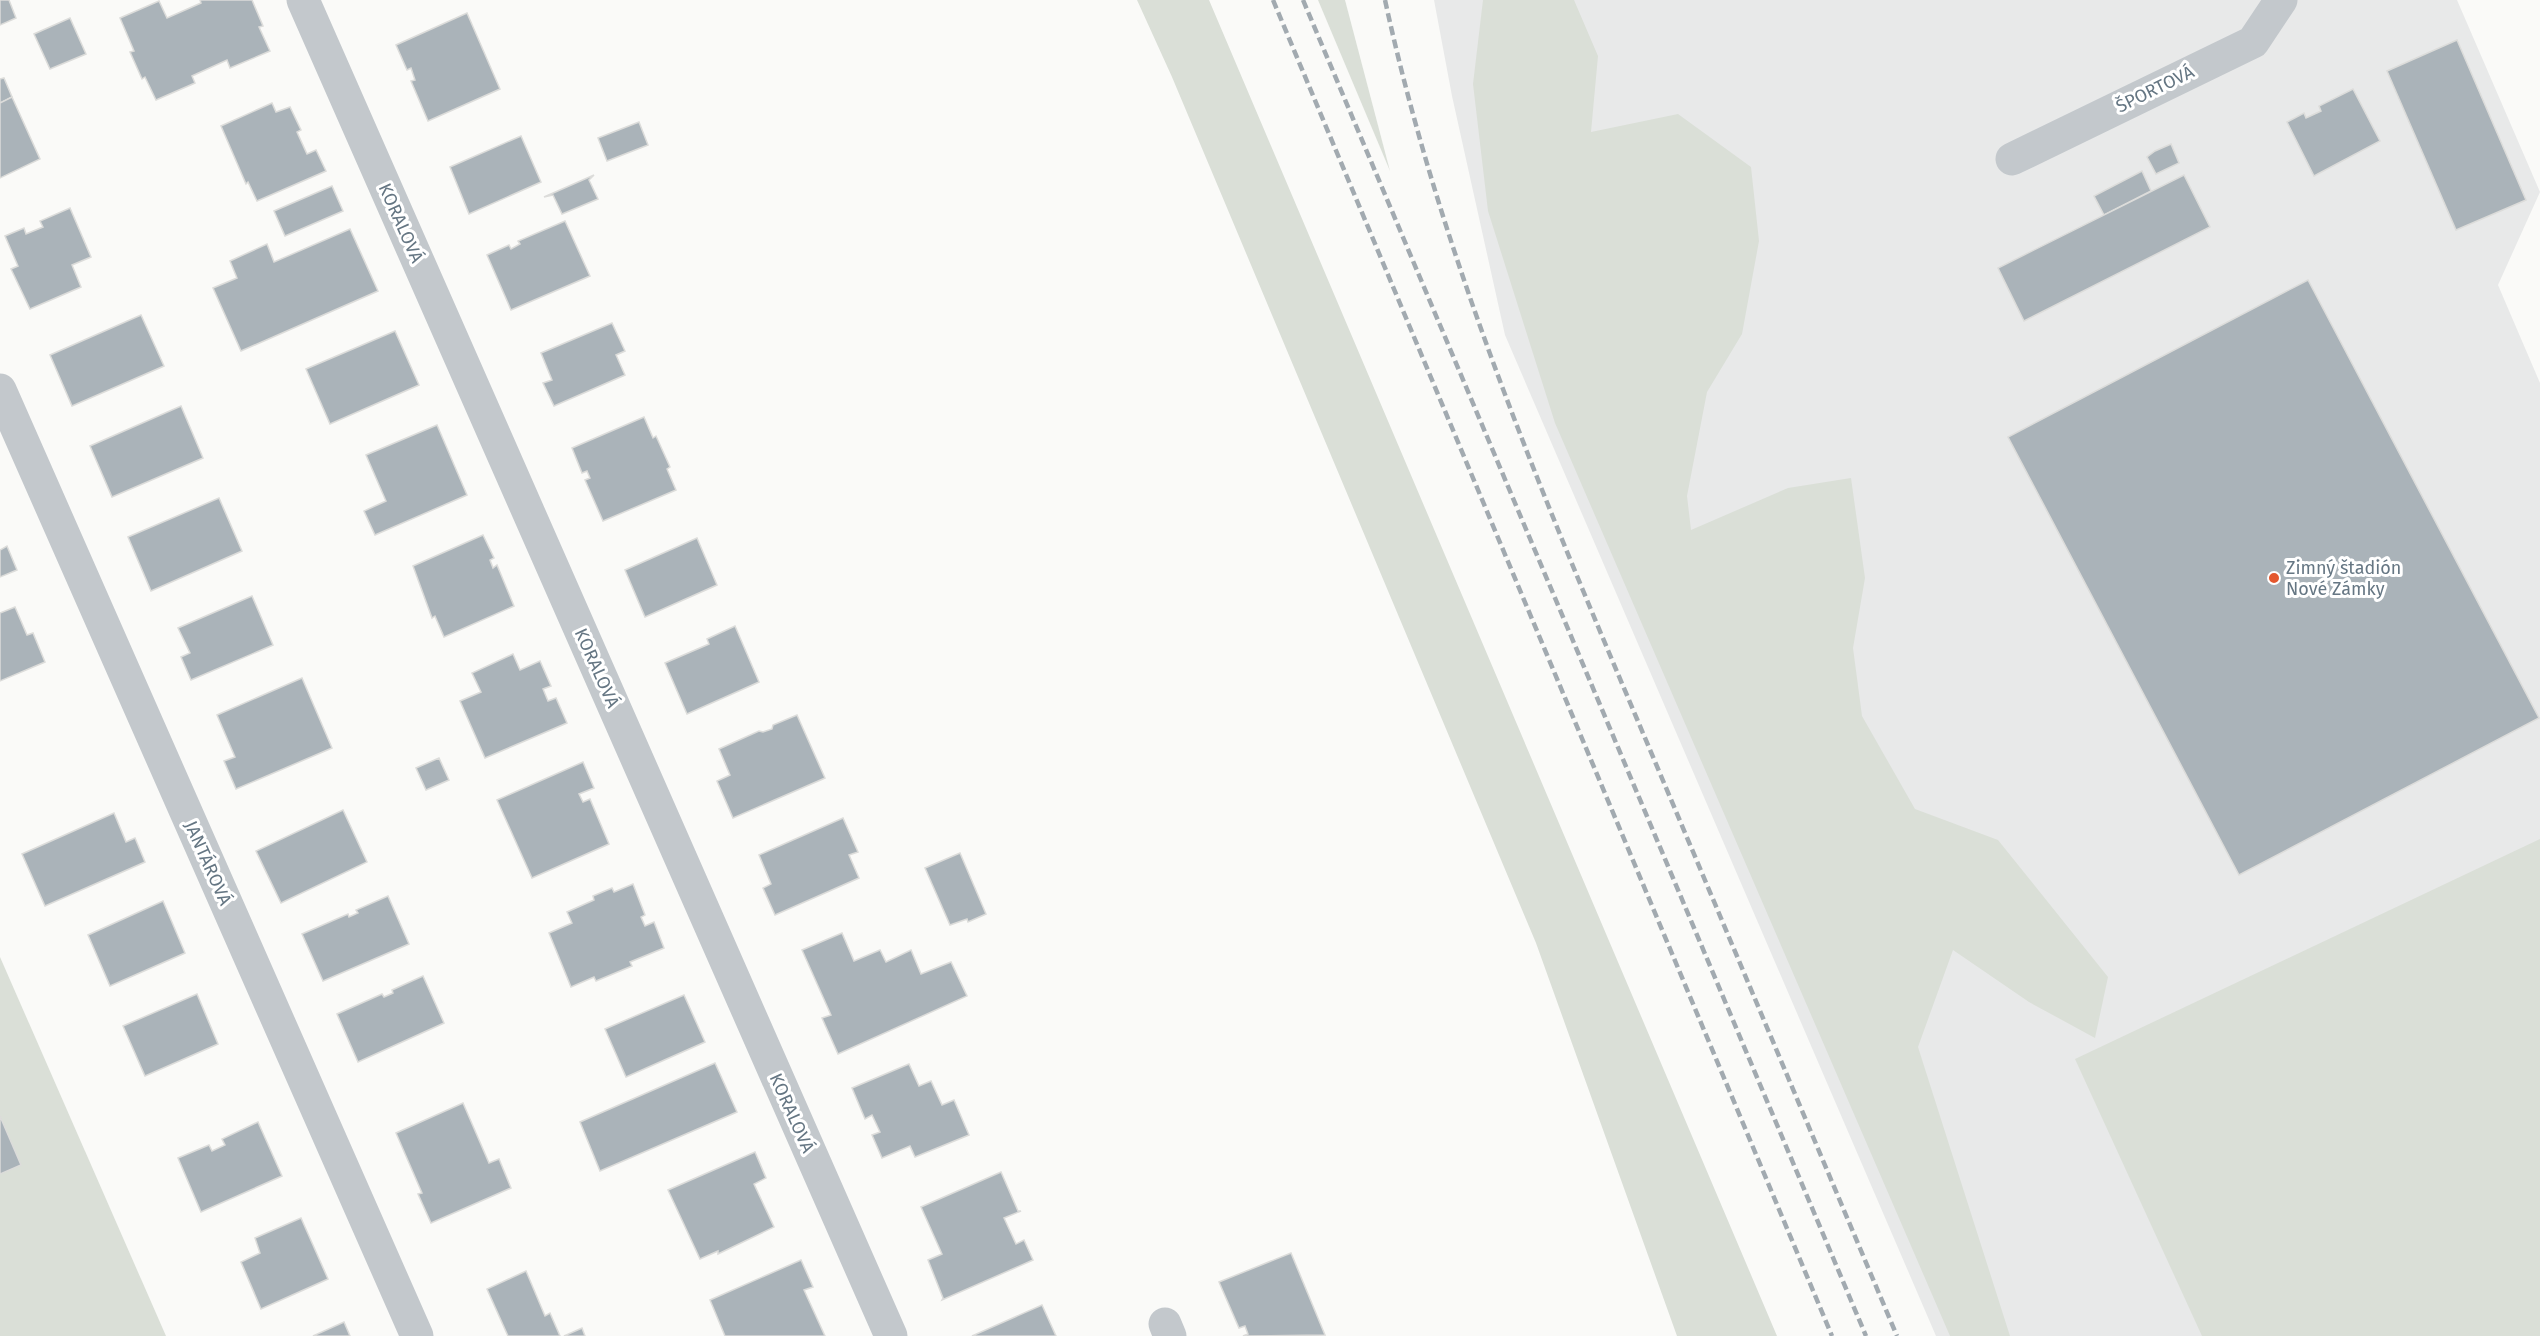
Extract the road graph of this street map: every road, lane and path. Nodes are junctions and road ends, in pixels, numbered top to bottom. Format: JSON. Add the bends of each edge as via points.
{"nodes":[{"id":1,"x":303,"y":0,"type":"edge"},
{"id":2,"x":2281,"y":0,"type":"edge"},
{"id":3,"x":2012,"y":159,"type":"dead end"},
{"id":4,"x":0,"y":390,"type":"edge"},
{"id":5,"x":417,"y":1336,"type":"edge"},
{"id":6,"x":891,"y":1336,"type":"edge"}],
"edges":[{"from":1,"to":6,"type":"street","name":"KORALOVÁ"},
{"from":2,"to":3,"type":"street","name":"ŠPORTOVÁ","via":[[2253,42]]},
{"from":4,"to":5,"type":"street","name":"JANTÁROVÁ"}]}
